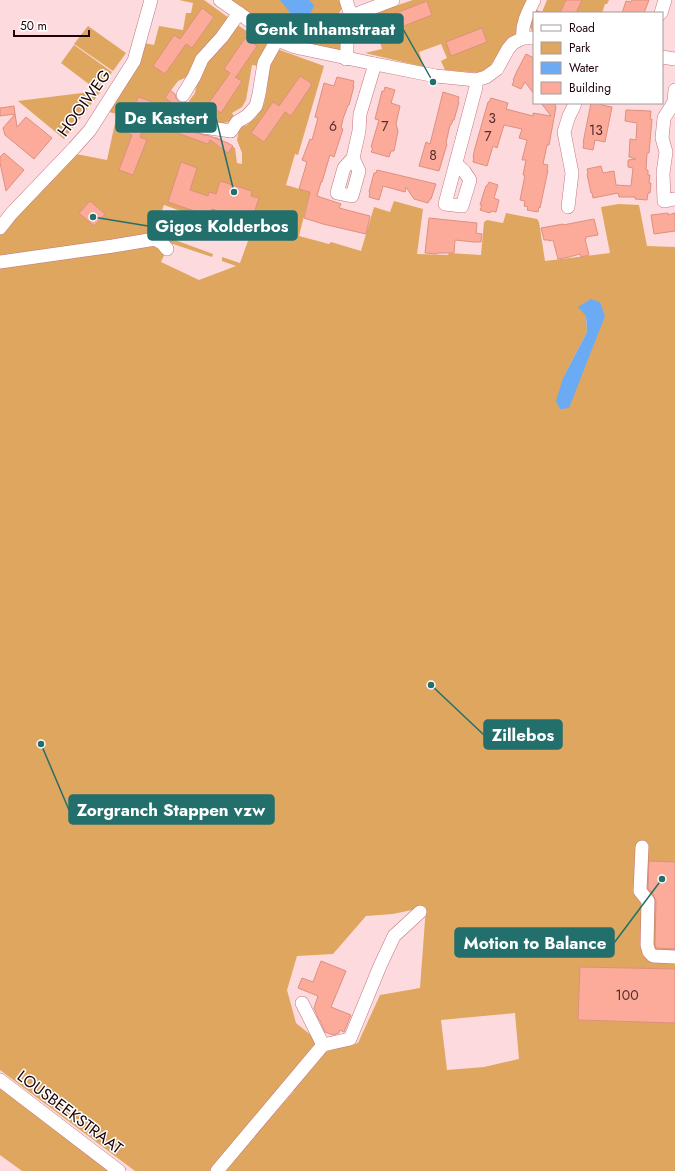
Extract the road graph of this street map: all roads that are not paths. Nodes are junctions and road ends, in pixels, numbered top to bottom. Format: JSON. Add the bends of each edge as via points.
{"nodes":[{"id":1,"x":151,"y":0,"type":"edge"},
{"id":2,"x":220,"y":0,"type":"edge"},
{"id":3,"x":346,"y":0,"type":"edge"},
{"id":4,"x":394,"y":0,"type":"edge"},
{"id":5,"x":534,"y":0,"type":"edge"},
{"id":6,"x":665,"y":0,"type":"edge"},
{"id":7,"x":380,"y":2,"type":"edge"},
{"id":8,"x":661,"y":12,"type":"edge"},
{"id":9,"x":239,"y":13,"type":"junction"},
{"id":10,"x":346,"y":20,"type":"junction"},
{"id":11,"x":528,"y":38,"type":"edge"},
{"id":12,"x":277,"y":40,"type":"junction"},
{"id":13,"x":663,"y":57,"type":"edge"},
{"id":14,"x":346,"y":59,"type":"junction"},
{"id":15,"x":675,"y":59,"type":"edge"},
{"id":16,"x":374,"y":64,"type":"junction"},
{"id":17,"x":476,"y":80,"type":"junction"},
{"id":18,"x":675,"y":90,"type":"edge"},
{"id":19,"x":183,"y":95,"type":"dead end"},
{"id":20,"x":575,"y":104,"type":"edge"},
{"id":21,"x":174,"y":116,"type":"dead end"},
{"id":22,"x":671,"y":154,"type":"edge"},
{"id":23,"x":353,"y":158,"type":"dead end"},
{"id":24,"x":456,"y":164,"type":"dead end"},
{"id":25,"x":675,"y":199,"type":"edge"},
{"id":26,"x":568,"y":207,"type":"dead end"},
{"id":27,"x":0,"y":228,"type":"edge"},
{"id":28,"x":164,"y":229,"type":"dead end"},
{"id":29,"x":155,"y":239,"type":"junction"},
{"id":30,"x":167,"y":249,"type":"dead end"},
{"id":31,"x":0,"y":262,"type":"edge"},
{"id":32,"x":642,"y":847,"type":"dead end"},
{"id":33,"x":420,"y":912,"type":"dead end"},
{"id":34,"x":675,"y":957,"type":"edge"},
{"id":35,"x":302,"y":1003,"type":"dead end"},
{"id":36,"x":323,"y":1045,"type":"junction"},
{"id":37,"x":0,"y":1080,"type":"edge"},
{"id":38,"x":119,"y":1171,"type":"edge"},
{"id":39,"x":217,"y":1171,"type":"edge"}],
"edges":[{"from":1,"to":27,"type":"street","name":"HOOIWEG","via":[[134,61],[90,130],[10,214]]},
{"from":2,"to":9,"type":"street"},
{"from":3,"to":10,"type":"street"},
{"from":4,"to":7,"type":"street"},
{"from":5,"to":11,"type":"street","via":[[522,31]]},
{"from":6,"to":8,"type":"street"},
{"from":7,"to":10,"type":"street"},
{"from":9,"to":12,"type":"street"},
{"from":9,"to":19,"type":"street","via":[[202,59]]},
{"from":10,"to":14,"type":"street"},
{"from":11,"to":17,"type":"street","via":[[513,43],[497,68],[486,77]]},
{"from":12,"to":14,"type":"street"},
{"from":12,"to":21,"type":"street","via":[[264,62],[256,106],[237,122],[231,131],[203,126]]},
{"from":13,"to":15,"type":"street"},
{"from":14,"to":16,"type":"street"},
{"from":16,"to":17,"type":"street","via":[[436,76]]},
{"from":16,"to":23,"type":"street","via":[[360,114]]},
{"from":17,"to":24,"type":"street"},
{"from":18,"to":22,"type":"street","via":[[674,102],[664,118],[662,138]]},
{"from":20,"to":26,"type":"street","via":[[564,132],[572,173]]},
{"from":22,"to":25,"type":"street","via":[[663,174],[664,201]]},
{"from":28,"to":29,"type":"street"},
{"from":29,"to":30,"type":"street"},
{"from":29,"to":31,"type":"street"},
{"from":32,"to":34,"type":"street","via":[[640,891],[648,901],[649,952],[654,956]]},
{"from":33,"to":36,"type":"street","via":[[394,936],[350,1039]]},
{"from":35,"to":36,"type":"street"},
{"from":36,"to":39,"type":"street"},
{"from":37,"to":38,"type":"street","name":"LOUSBEEKSTRAAT"}]}
